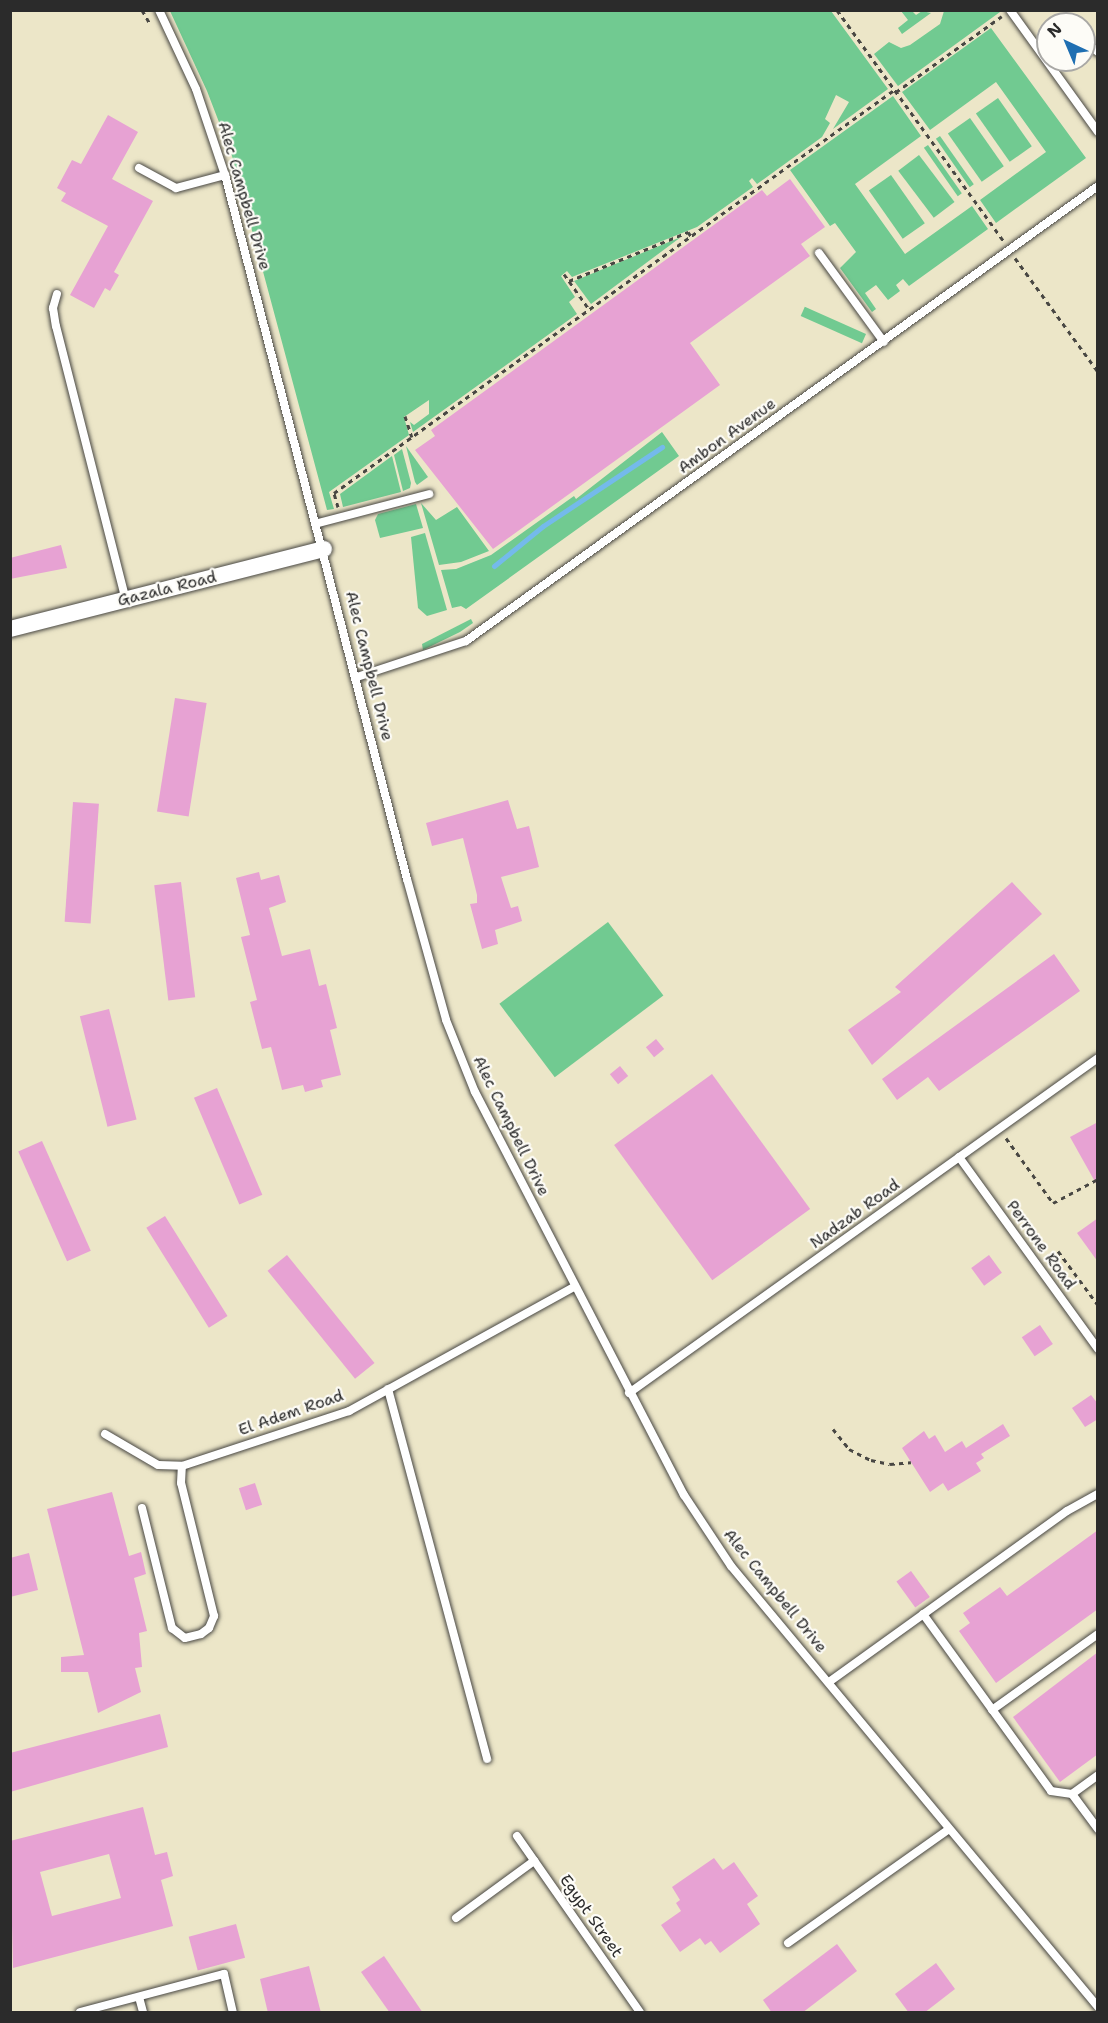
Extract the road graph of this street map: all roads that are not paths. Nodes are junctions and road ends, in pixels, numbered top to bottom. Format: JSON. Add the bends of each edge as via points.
{"nodes":[{"id":1,"x":159,"y":10,"type":"edge"},
{"id":2,"x":1010,"y":10,"type":"edge"},
{"id":3,"x":1036,"y":45,"type":"edge"},
{"id":4,"x":1056,"y":72,"type":"edge"},
{"id":5,"x":1098,"y":132,"type":"edge"},
{"id":6,"x":140,"y":168,"type":"dead end"},
{"id":7,"x":225,"y":175,"type":"junction"},
{"id":8,"x":1098,"y":186,"type":"edge"},
{"id":9,"x":819,"y":253,"type":"dead end"},
{"id":10,"x":57,"y":294,"type":"dead end"},
{"id":11,"x":884,"y":342,"type":"junction"},
{"id":12,"x":429,"y":494,"type":"dead end"},
{"id":13,"x":318,"y":523,"type":"junction"},
{"id":14,"x":324,"y":549,"type":"junction"},
{"id":15,"x":126,"y":600,"type":"junction"},
{"id":16,"x":10,"y":629,"type":"edge"},
{"id":17,"x":357,"y":677,"type":"junction"},
{"id":18,"x":1098,"y":1058,"type":"edge"},
{"id":19,"x":959,"y":1157,"type":"junction"},
{"id":20,"x":575,"y":1286,"type":"junction"},
{"id":21,"x":1098,"y":1349,"type":"edge"},
{"id":22,"x":388,"y":1389,"type":"junction"},
{"id":23,"x":629,"y":1393,"type":"junction"},
{"id":24,"x":105,"y":1434,"type":"dead end"},
{"id":25,"x":182,"y":1466,"type":"junction"},
{"id":26,"x":1098,"y":1494,"type":"edge"},
{"id":27,"x":142,"y":1508,"type":"dead end"},
{"id":28,"x":923,"y":1614,"type":"junction"},
{"id":29,"x":1098,"y":1634,"type":"edge"},
{"id":30,"x":829,"y":1682,"type":"junction"},
{"id":31,"x":992,"y":1710,"type":"junction"},
{"id":32,"x":487,"y":1759,"type":"dead end"},
{"id":33,"x":1098,"y":1775,"type":"edge"},
{"id":34,"x":1071,"y":1794,"type":"junction"},
{"id":35,"x":949,"y":1829,"type":"junction"},
{"id":36,"x":1098,"y":1829,"type":"edge"},
{"id":37,"x":517,"y":1836,"type":"dead end"},
{"id":38,"x":534,"y":1861,"type":"junction"},
{"id":39,"x":456,"y":1918,"type":"dead end"},
{"id":40,"x":788,"y":1943,"type":"dead end"},
{"id":41,"x":139,"y":1997,"type":"junction"},
{"id":42,"x":1098,"y":2007,"type":"edge"},
{"id":43,"x":80,"y":2013,"type":"edge"},
{"id":44,"x":143,"y":2013,"type":"edge"},
{"id":45,"x":233,"y":2013,"type":"edge"},
{"id":46,"x":640,"y":2013,"type":"edge"}],
"edges":[{"from":1,"to":7,"type":"lane","name":"Alec Campbell Drive","via":[[196,89]]},
{"from":2,"to":3,"type":"lane"},
{"from":4,"to":5,"type":"lane"},
{"from":6,"to":7,"type":"lane","via":[[176,188]]},
{"from":7,"to":13,"type":"lane","name":"Alec Campbell Drive"},
{"from":8,"to":11,"type":"lane","name":"Ambon Avenue"},
{"from":9,"to":11,"type":"lane"},
{"from":10,"to":15,"type":"lane","via":[[53,308],[56,326]]},
{"from":11,"to":17,"type":"lane","name":"Ambon Avenue","via":[[466,641]]},
{"from":12,"to":13,"type":"lane"},
{"from":13,"to":14,"type":"lane","name":"Alec Campbell Drive"},
{"from":14,"to":15,"type":"street","name":"Gazala Road"},
{"from":14,"to":17,"type":"lane","name":"Alec Campbell Drive"},
{"from":15,"to":16,"type":"street","name":"Gazala Road"},
{"from":17,"to":20,"type":"lane","name":"Alec Campbell Drive","via":[[447,1020],[475,1092]]},
{"from":18,"to":19,"type":"lane","name":"Nadzab Road"},
{"from":19,"to":21,"type":"lane","name":"Perrone Road"},
{"from":19,"to":23,"type":"lane","name":"Nadzab Road"},
{"from":20,"to":22,"type":"lane","name":"El Adem Road"},
{"from":20,"to":23,"type":"lane","name":"Alec Campbell Drive"},
{"from":22,"to":25,"type":"lane","name":"El Adem Road","via":[[349,1411]]},
{"from":22,"to":32,"type":"lane"},
{"from":23,"to":30,"type":"lane","name":"Alec Campbell Drive","via":[[684,1495],[731,1566]]},
{"from":24,"to":25,"type":"lane","name":"El Adem Road","via":[[158,1465]]},
{"from":25,"to":27,"type":"lane","via":[[181,1483],[214,1616],[201,1634],[185,1638],[172,1628]]},
{"from":26,"to":28,"type":"lane","via":[[1067,1511]]},
{"from":28,"to":30,"type":"lane"},
{"from":28,"to":31,"type":"lane"},
{"from":29,"to":31,"type":"lane"},
{"from":30,"to":35,"type":"lane","name":"Alec Campbell Drive"},
{"from":31,"to":34,"type":"lane","via":[[1051,1791]]},
{"from":33,"to":34,"type":"lane"},
{"from":34,"to":36,"type":"lane"},
{"from":35,"to":40,"type":"lane"},
{"from":35,"to":42,"type":"lane","name":"Alec Campbell Drive"},
{"from":37,"to":38,"type":"lane","name":"Egypt Street"},
{"from":38,"to":39,"type":"lane"},
{"from":38,"to":46,"type":"lane","name":"Egypt Street"},
{"from":41,"to":43,"type":"lane"},
{"from":41,"to":44,"type":"lane"},
{"from":41,"to":45,"type":"lane","via":[[224,1974]]}]}
